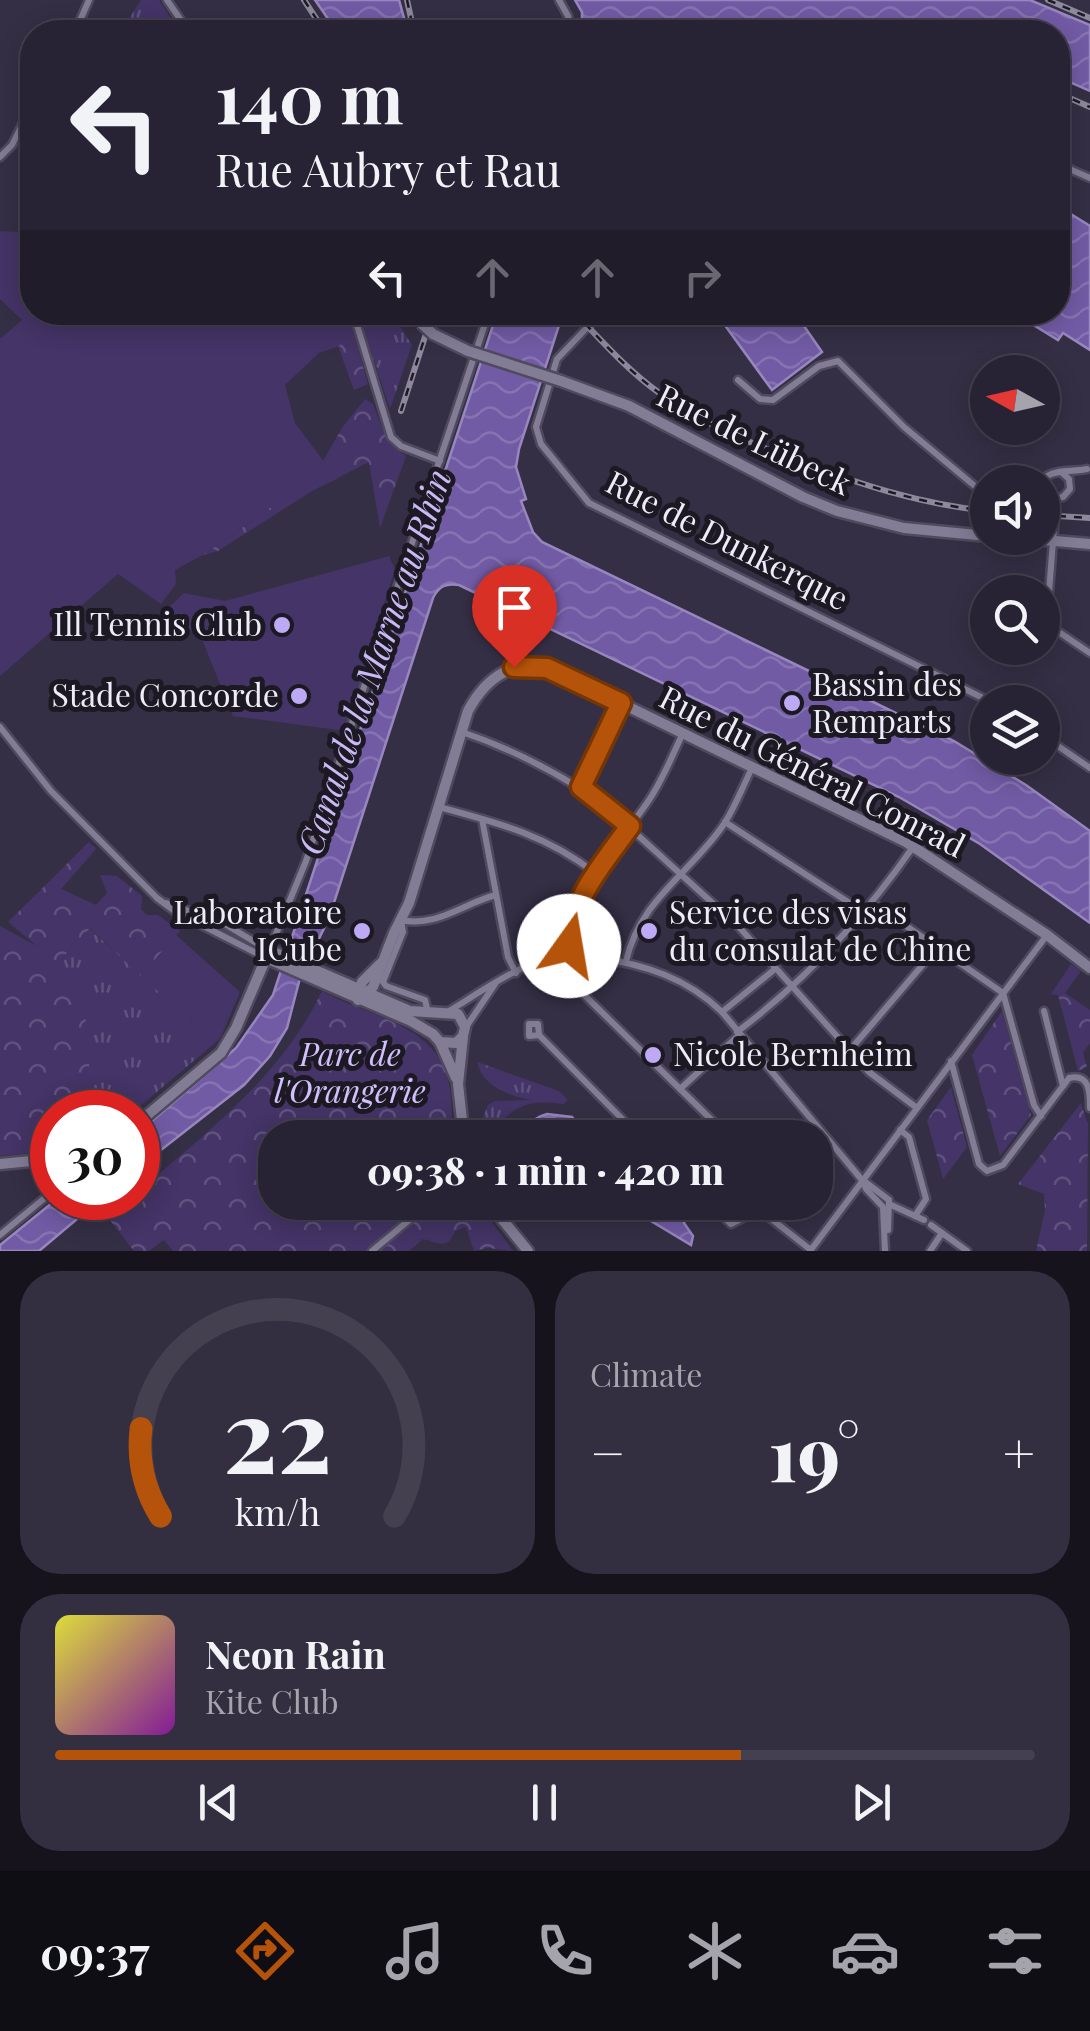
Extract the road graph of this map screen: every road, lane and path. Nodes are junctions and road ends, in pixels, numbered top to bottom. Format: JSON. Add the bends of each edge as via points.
{"nodes":[{"id":1,"x":20,"y":129,"type":"edge"},
{"id":2,"x":0,"y":157,"type":"edge"},
{"id":3,"x":357,"y":325,"type":"edge"},
{"id":4,"x":422,"y":325,"type":"edge"},
{"id":5,"x":485,"y":325,"type":"edge"},
{"id":6,"x":589,"y":325,"type":"edge"},
{"id":7,"x":738,"y":380,"type":"dead end"},
{"id":8,"x":440,"y":462,"type":"junction"},
{"id":9,"x":1089,"y":468,"type":"edge"},
{"id":10,"x":1061,"y":472,"type":"joint"},
{"id":11,"x":970,"y":483,"type":"edge"},
{"id":12,"x":1070,"y":484,"type":"junction"},
{"id":13,"x":1060,"y":496,"type":"edge"},
{"id":14,"x":1063,"y":497,"type":"junction"},
{"id":15,"x":1060,"y":504,"type":"edge"},
{"id":16,"x":970,"y":534,"type":"edge"},
{"id":17,"x":1060,"y":540,"type":"edge"},
{"id":18,"x":1090,"y":544,"type":"edge"},
{"id":19,"x":1052,"y":555,"type":"edge"},
{"id":20,"x":1090,"y":653,"type":"edge"},
{"id":21,"x":970,"y":692,"type":"edge"},
{"id":22,"x":621,"y":703,"type":"junction"},
{"id":23,"x":0,"y":727,"type":"edge"},
{"id":24,"x":461,"y":732,"type":"junction"},
{"id":25,"x":684,"y":732,"type":"junction"},
{"id":26,"x":1060,"y":747,"type":"edge"},
{"id":27,"x":753,"y":766,"type":"junction"},
{"id":28,"x":1090,"y":768,"type":"edge"},
{"id":29,"x":581,"y":787,"type":"junction"},
{"id":30,"x":439,"y":807,"type":"junction"},
{"id":31,"x":482,"y":819,"type":"junction"},
{"id":32,"x":725,"y":822,"type":"junction"},
{"id":33,"x":630,"y":826,"type":"junction"},
{"id":34,"x":914,"y":846,"type":"junction"},
{"id":35,"x":596,"y":873,"type":"junction"},
{"id":36,"x":680,"y":873,"type":"junction"},
{"id":37,"x":496,"y":895,"type":"junction"},
{"id":38,"x":161,"y":901,"type":"junction"},
{"id":39,"x":874,"y":904,"type":"junction"},
{"id":40,"x":865,"y":913,"type":"junction"},
{"id":41,"x":400,"y":920,"type":"junction"},
{"id":42,"x":1047,"y":935,"type":"junction"},
{"id":43,"x":937,"y":948,"type":"junction"},
{"id":44,"x":565,"y":955,"type":"junction"},
{"id":45,"x":272,"y":956,"type":"junction"},
{"id":46,"x":626,"y":962,"type":"junction"},
{"id":47,"x":382,"y":963,"type":"junction"},
{"id":48,"x":1090,"y":968,"type":"edge"},
{"id":49,"x":776,"y":969,"type":"junction"},
{"id":50,"x":310,"y":971,"type":"junction"},
{"id":51,"x":516,"y":973,"type":"junction"},
{"id":52,"x":371,"y":974,"type":"junction"},
{"id":53,"x":341,"y":979,"type":"junction"},
{"id":54,"x":496,"y":983,"type":"junction"},
{"id":55,"x":792,"y":988,"type":"junction"},
{"id":56,"x":371,"y":992,"type":"junction"},
{"id":57,"x":1003,"y":992,"type":"junction"},
{"id":58,"x":358,"y":994,"type":"junction"},
{"id":59,"x":1044,"y":1011,"type":"dead end"},
{"id":60,"x":722,"y":1012,"type":"junction"},
{"id":61,"x":439,"y":1013,"type":"junction"},
{"id":62,"x":464,"y":1032,"type":"junction"},
{"id":63,"x":738,"y":1033,"type":"junction"},
{"id":64,"x":539,"y":1035,"type":"dead end"},
{"id":65,"x":437,"y":1038,"type":"junction"},
{"id":66,"x":850,"y":1050,"type":"junction"},
{"id":67,"x":951,"y":1061,"type":"junction"},
{"id":68,"x":458,"y":1084,"type":"junction"},
{"id":69,"x":1064,"y":1086,"type":"junction"},
{"id":70,"x":680,"y":1089,"type":"junction"},
{"id":71,"x":160,"y":1104,"type":"edge"},
{"id":72,"x":917,"y":1108,"type":"junction"},
{"id":73,"x":1090,"y":1108,"type":"edge"},
{"id":74,"x":1041,"y":1116,"type":"junction"},
{"id":75,"x":462,"y":1120,"type":"edge"},
{"id":76,"x":623,"y":1120,"type":"edge"},
{"id":77,"x":712,"y":1120,"type":"edge"},
{"id":78,"x":900,"y":1130,"type":"junction"},
{"id":79,"x":30,"y":1161,"type":"edge"},
{"id":80,"x":0,"y":1164,"type":"edge"},
{"id":81,"x":862,"y":1180,"type":"junction"},
{"id":82,"x":878,"y":1201,"type":"junction"},
{"id":83,"x":890,"y":1204,"type":"junction"},
{"id":84,"x":30,"y":1210,"type":"edge"},
{"id":85,"x":916,"y":1216,"type":"junction"},
{"id":86,"x":409,"y":1220,"type":"edge"},
{"id":87,"x":503,"y":1220,"type":"edge"},
{"id":88,"x":778,"y":1220,"type":"edge"},
{"id":89,"x":942,"y":1233,"type":"junction"},
{"id":90,"x":0,"y":1235,"type":"edge"},
{"id":91,"x":886,"y":1240,"type":"junction"},
{"id":92,"x":372,"y":1251,"type":"edge"},
{"id":93,"x":528,"y":1251,"type":"edge"},
{"id":94,"x":811,"y":1251,"type":"edge"},
{"id":95,"x":886,"y":1251,"type":"edge"},
{"id":96,"x":930,"y":1251,"type":"edge"},
{"id":97,"x":968,"y":1251,"type":"edge"}],
"edges":[{"from":1,"to":2,"type":"street"},
{"from":3,"to":8,"type":"street","via":[[391,437]]},
{"from":4,"to":16,"type":"main road","name":"Rue de Lübeck","bridge":true,"via":[[468,351],[629,406],[837,511],[904,528]]},
{"from":5,"to":8,"type":"street"},
{"from":6,"to":21,"type":"street","name":"Rue de Dunkerque","via":[[560,354],[536,427],[541,444],[589,502]]},
{"from":7,"to":11,"type":"street","via":[[773,400],[819,366],[838,361]]},
{"from":8,"to":45,"type":"street"},
{"from":9,"to":10,"type":"street"},
{"from":9,"to":12,"type":"street"},
{"from":10,"to":12,"type":"street"},
{"from":12,"to":14,"type":"street"},
{"from":13,"to":14,"type":"street"},
{"from":14,"to":15,"type":"street"},
{"from":17,"to":18,"type":"main road"},
{"from":19,"to":20,"type":"street","via":[[1050,626]]},
{"from":22,"to":24,"type":"main road","name":"Rue du Général Conrad","via":[[547,668],[521,666],[484,686]]},
{"from":22,"to":25,"type":"main road","name":"Rue du Général Conrad"},
{"from":22,"to":29,"type":"street"},
{"from":23,"to":38,"type":"street","via":[[51,791]]},
{"from":24,"to":29,"type":"street","via":[[517,752]]},
{"from":24,"to":30,"type":"main road","name":"Rue du Général Conrad"},
{"from":25,"to":27,"type":"main road","name":"Rue du Général Conrad"},
{"from":25,"to":33,"type":"street"},
{"from":26,"to":28,"type":"street"},
{"from":27,"to":32,"type":"street"},
{"from":27,"to":34,"type":"main road","name":"Rue du Général Conrad"},
{"from":29,"to":33,"type":"street"},
{"from":30,"to":31,"type":"street"},
{"from":30,"to":41,"type":"main road","name":"Rue du Général Conrad"},
{"from":31,"to":35,"type":"street","via":[[538,836]]},
{"from":31,"to":37,"type":"street"},
{"from":32,"to":36,"type":"street"},
{"from":32,"to":40,"type":"street"},
{"from":33,"to":35,"type":"street"},
{"from":33,"to":36,"type":"street"},
{"from":34,"to":39,"type":"street"},
{"from":34,"to":42,"type":"main road","name":"Rue du Général Conrad"},
{"from":35,"to":44,"type":"street","via":[[575,912]]},
{"from":36,"to":46,"type":"street","via":[[646,910]]},
{"from":36,"to":49,"type":"street"},
{"from":37,"to":41,"type":"street","via":[[454,914]]},
{"from":37,"to":51,"type":"street"},
{"from":38,"to":45,"type":"street"},
{"from":38,"to":45,"type":"street","via":[[223,923]]},
{"from":39,"to":40,"type":"street"},
{"from":39,"to":43,"type":"street"},
{"from":40,"to":55,"type":"street"},
{"from":41,"to":47,"type":"main road","name":"Rue du Général Conrad"},
{"from":41,"to":61,"type":"street","via":[[403,932],[383,982]]},
{"from":42,"to":48,"type":"main road","name":"Rue du Général Conrad"},
{"from":42,"to":57,"type":"street"},
{"from":43,"to":57,"type":"street"},
{"from":43,"to":66,"type":"street"},
{"from":44,"to":46,"type":"street"},
{"from":44,"to":51,"type":"street"},
{"from":44,"to":70,"type":"street","via":[[568,979]]},
{"from":45,"to":50,"type":"main road"},
{"from":45,"to":71,"type":"main road","via":[[220,1053]]},
{"from":46,"to":60,"type":"street","via":[[677,980]]},
{"from":47,"to":52,"type":"main road"},
{"from":47,"to":56,"type":"main road","name":"Rue du Général Conrad"},
{"from":49,"to":55,"type":"street"},
{"from":49,"to":60,"type":"street"},
{"from":50,"to":53,"type":"main road"},
{"from":50,"to":58,"type":"main road"},
{"from":51,"to":54,"type":"street"},
{"from":52,"to":53,"type":"main road"},
{"from":52,"to":58,"type":"main road"},
{"from":53,"to":58,"type":"main road"},
{"from":54,"to":61,"type":"street"},
{"from":54,"to":62,"type":"street"},
{"from":55,"to":63,"type":"street"},
{"from":55,"to":66,"type":"street"},
{"from":56,"to":58,"type":"main road"},
{"from":56,"to":61,"type":"main road","via":[[410,1011]]},
{"from":57,"to":67,"type":"street"},
{"from":57,"to":74,"type":"street"},
{"from":58,"to":65,"type":"main road"},
{"from":59,"to":69,"type":"street"},
{"from":60,"to":63,"type":"street"},
{"from":61,"to":62,"type":"main road","via":[[458,1014]]},
{"from":61,"to":65,"type":"main road","via":[[432,1026]]},
{"from":62,"to":65,"type":"main road","via":[[456,1042]]},
{"from":62,"to":68,"type":"main road"},
{"from":63,"to":70,"type":"street"},
{"from":63,"to":81,"type":"street"},
{"from":64,"to":76,"type":"street"},
{"from":65,"to":68,"type":"main road"},
{"from":66,"to":72,"type":"street"},
{"from":67,"to":72,"type":"street"},
{"from":67,"to":74,"type":"street","via":[[979,1164],[987,1171],[1004,1165]]},
{"from":68,"to":75,"type":"main road"},
{"from":69,"to":73,"type":"street","via":[[1069,1078],[1084,1080]]},
{"from":69,"to":74,"type":"street"},
{"from":70,"to":77,"type":"street"},
{"from":72,"to":78,"type":"street"},
{"from":78,"to":81,"type":"street"},
{"from":78,"to":85,"type":"street","via":[[910,1137],[926,1198]]},
{"from":79,"to":80,"type":"main road"},
{"from":81,"to":82,"type":"street"},
{"from":81,"to":83,"type":"street"},
{"from":81,"to":94,"type":"street"},
{"from":82,"to":83,"type":"street"},
{"from":82,"to":91,"type":"street"},
{"from":83,"to":85,"type":"street"},
{"from":83,"to":91,"type":"street"},
{"from":84,"to":90,"type":"street"},
{"from":85,"to":89,"type":"street"},
{"from":86,"to":92,"type":"street"},
{"from":87,"to":93,"type":"main road"},
{"from":88,"to":94,"type":"street"},
{"from":89,"to":96,"type":"street"},
{"from":89,"to":97,"type":"street"},
{"from":91,"to":95,"type":"street"}]}
